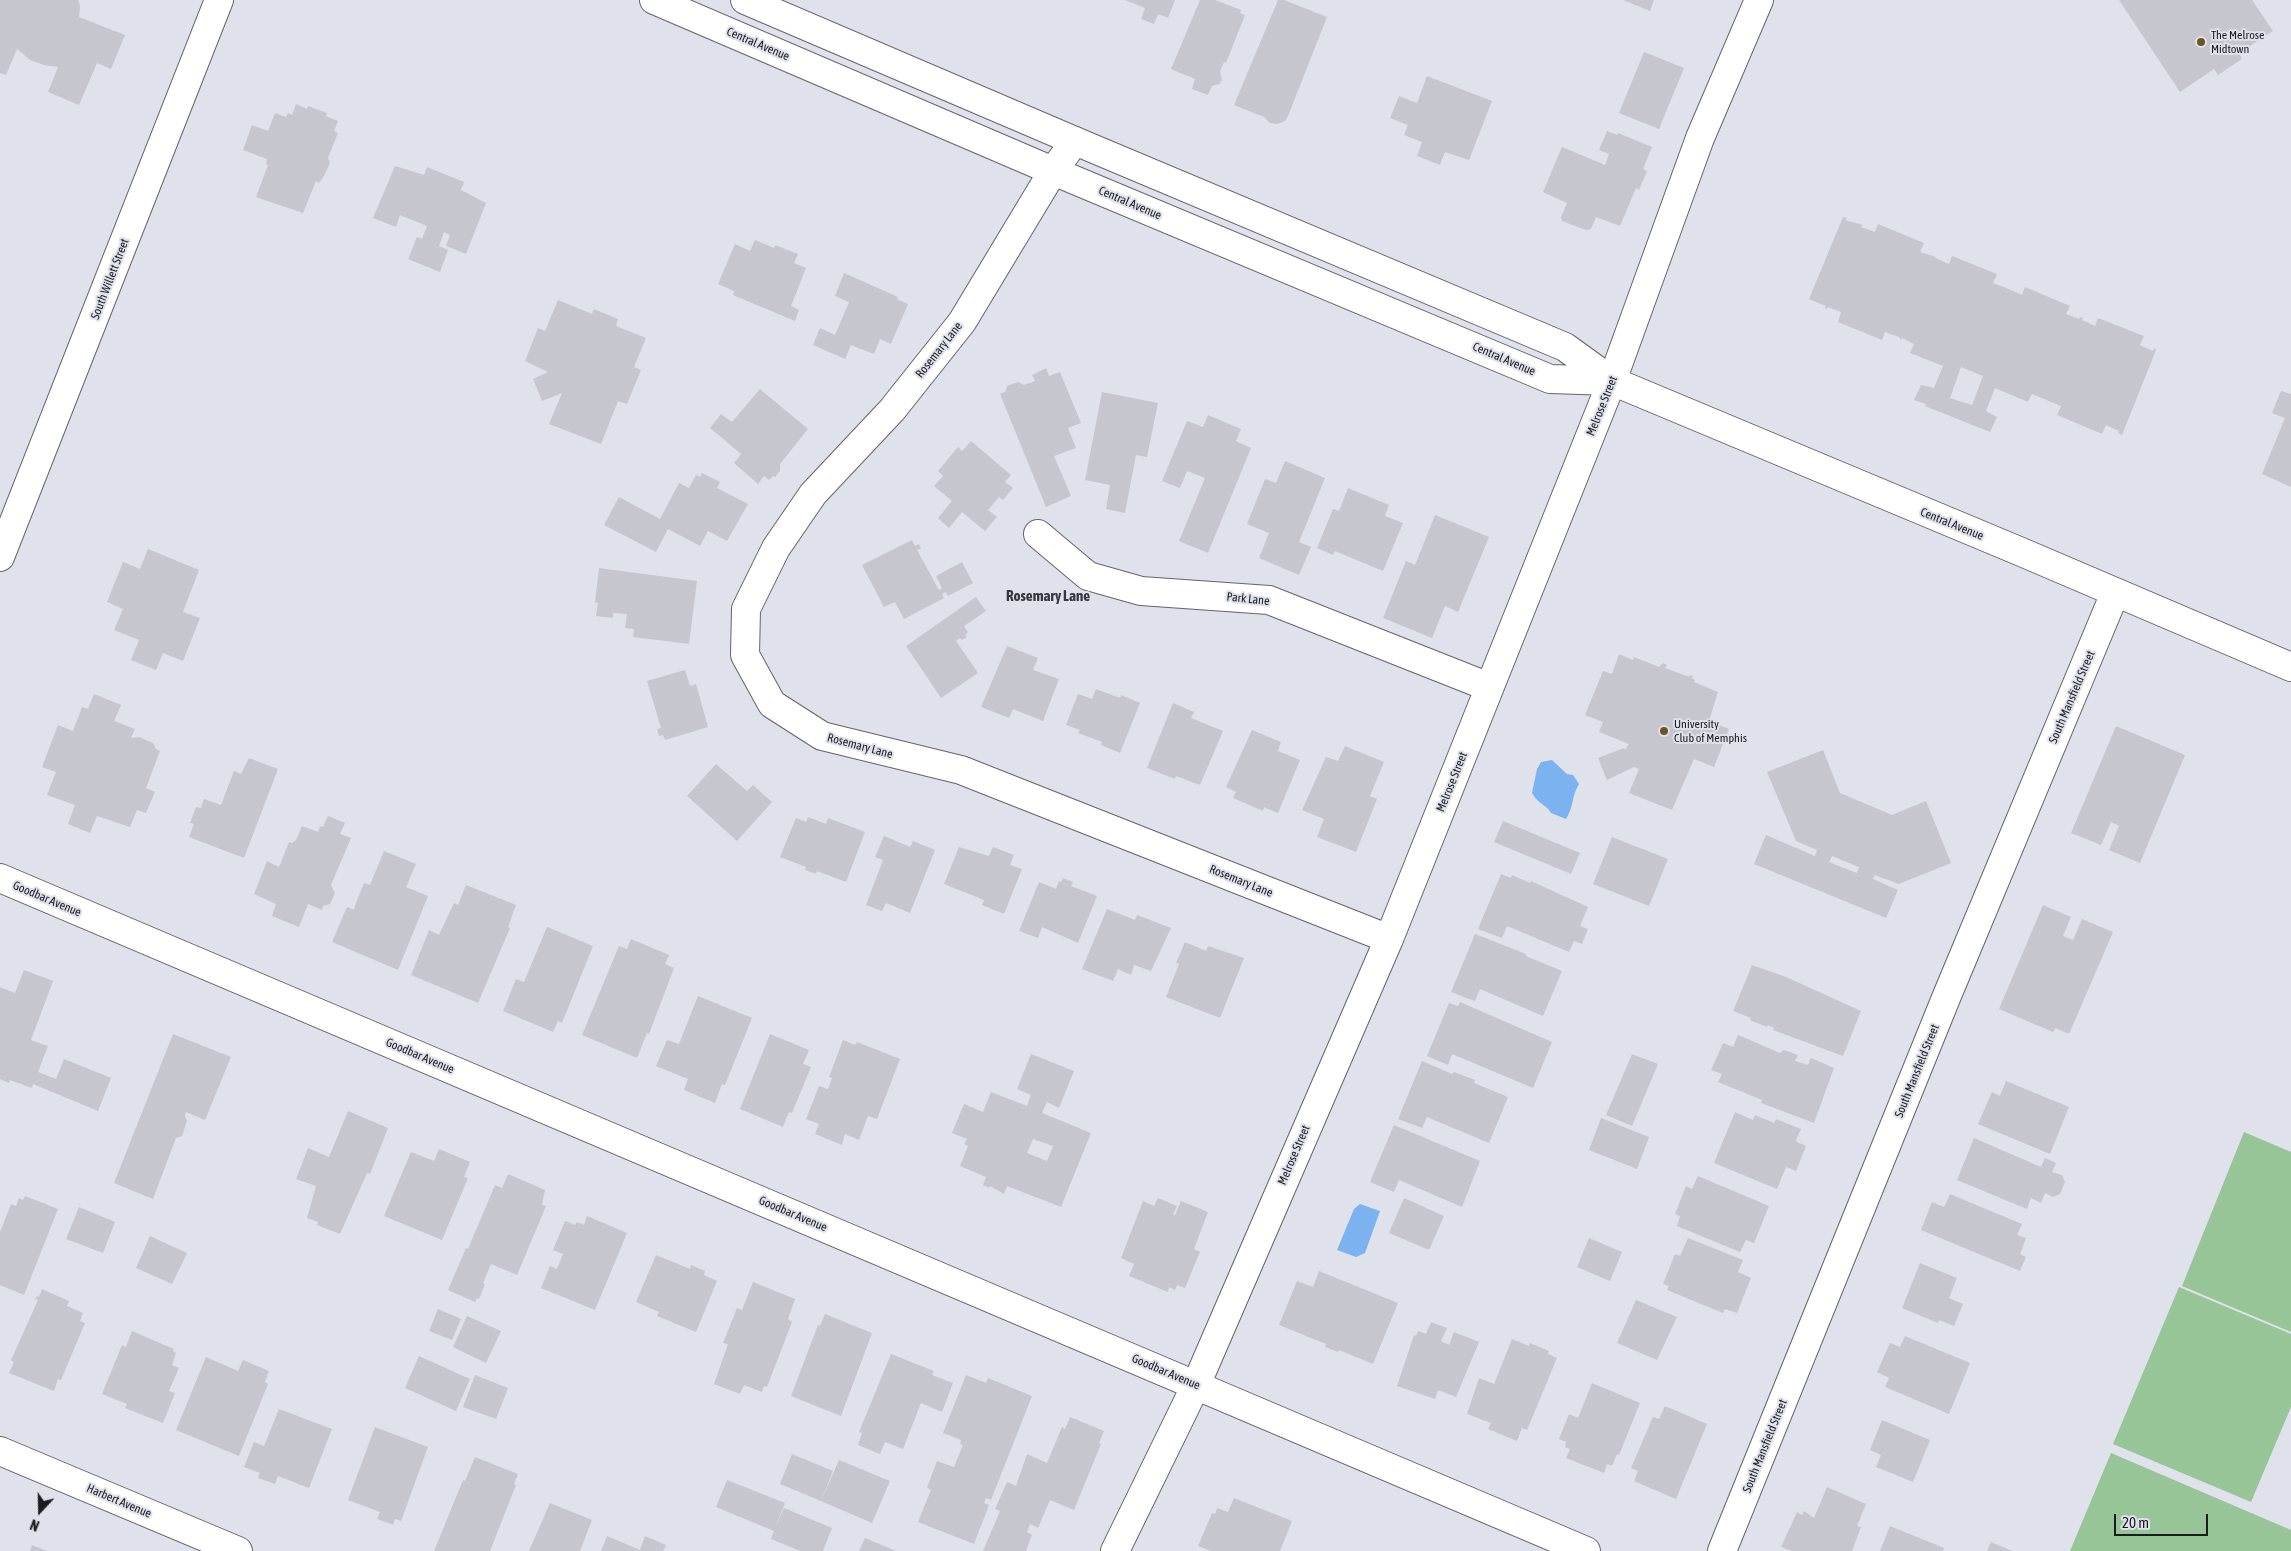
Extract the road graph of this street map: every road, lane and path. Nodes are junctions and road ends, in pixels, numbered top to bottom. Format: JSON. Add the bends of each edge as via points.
{"nodes":[{"id":1,"x":219,"y":0,"type":"edge"},
{"id":2,"x":654,"y":0,"type":"edge"},
{"id":3,"x":745,"y":0,"type":"edge"},
{"id":4,"x":1759,"y":0,"type":"edge"},
{"id":5,"x":1075,"y":141,"type":"junction"},
{"id":6,"x":1053,"y":170,"type":"junction"},
{"id":7,"x":1612,"y":381,"type":"junction"},
{"id":8,"x":1038,"y":534,"type":"dead end"},
{"id":9,"x":0,"y":557,"type":"edge"},
{"id":10,"x":2115,"y":593,"type":"junction"},
{"id":11,"x":2291,"y":668,"type":"edge"},
{"id":12,"x":1489,"y":687,"type":"junction"},
{"id":13,"x":0,"y":878,"type":"edge"},
{"id":14,"x":1389,"y":940,"type":"junction"},
{"id":15,"x":1196,"y":1385,"type":"junction"},
{"id":16,"x":0,"y":1451,"type":"edge"},
{"id":17,"x":238,"y":1551,"type":"edge"},
{"id":18,"x":1115,"y":1551,"type":"edge"},
{"id":19,"x":1586,"y":1551,"type":"edge"},
{"id":20,"x":1722,"y":1551,"type":"edge"}],
"edges":[{"from":1,"to":9,"type":"street","name":"South Willett Street"},
{"from":2,"to":6,"type":"street","name":"Central Avenue"},
{"from":3,"to":5,"type":"street","name":"Central Avenue"},
{"from":4,"to":7,"type":"street","name":"Melrose Street","via":[[1697,146]]},
{"from":5,"to":6,"type":"street","name":"Rosemary Lane"},
{"from":5,"to":7,"type":"street","name":"Central Avenue","via":[[1566,346]]},
{"from":6,"to":7,"type":"street","name":"Central Avenue","via":[[1550,379]]},
{"from":6,"to":14,"type":"street","name":"Rosemary Lane","via":[[962,322],[892,410],[814,494],[776,548],[746,609],[745,655],[772,704],[822,736],[961,770]]},
{"from":7,"to":10,"type":"street","name":"Central Avenue"},
{"from":7,"to":12,"type":"street","name":"Melrose Street"},
{"from":8,"to":12,"type":"street","name":"Park Lane","via":[[1088,576],[1142,591],[1269,600]]},
{"from":10,"to":11,"type":"street","name":"Central Avenue"},
{"from":10,"to":20,"type":"street","name":"South Mansfield Street","via":[[1942,1007]]},
{"from":12,"to":14,"type":"street","name":"Melrose Street"},
{"from":13,"to":15,"type":"street","name":"Goodbar Avenue"},
{"from":14,"to":15,"type":"street","name":"Melrose Street"},
{"from":15,"to":18,"type":"street","name":"Melrose Street"},
{"from":15,"to":19,"type":"street","name":"Goodbar Avenue"},
{"from":16,"to":17,"type":"street","name":"Harbert Avenue"}]}
